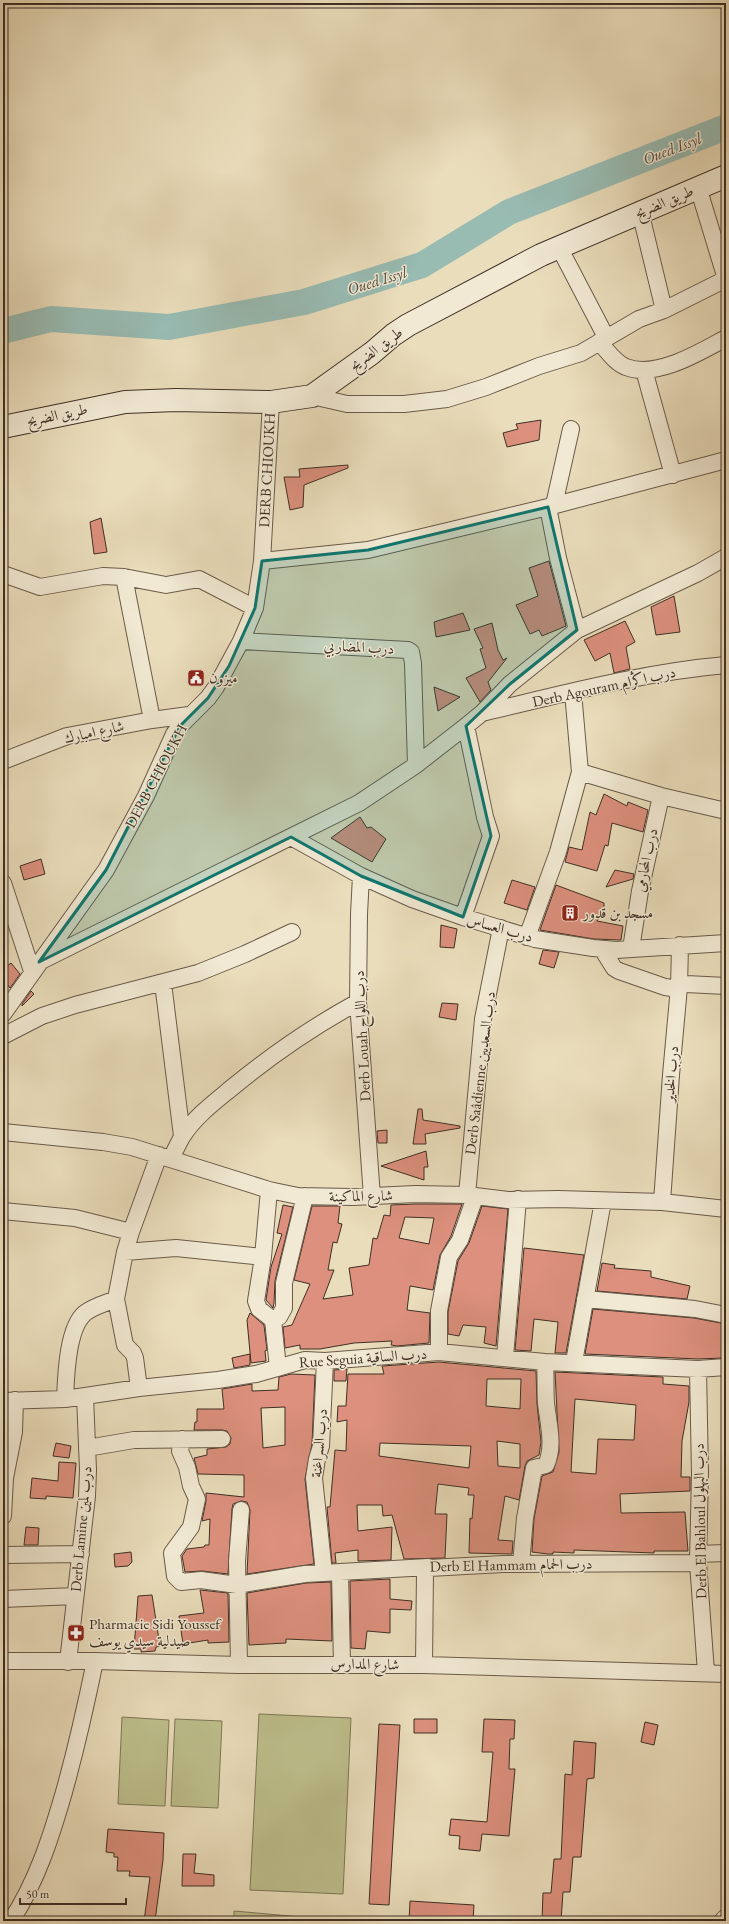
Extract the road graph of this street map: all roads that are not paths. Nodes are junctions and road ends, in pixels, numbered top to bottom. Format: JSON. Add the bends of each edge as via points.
{"nodes":[{"id":1,"x":726,"y":176,"type":"edge"},
{"id":2,"x":698,"y":187,"type":"junction"},
{"id":3,"x":640,"y":211,"type":"junction"},
{"id":4,"x":559,"y":247,"type":"junction"},
{"id":5,"x":726,"y":279,"type":"edge"},
{"id":6,"x":664,"y":310,"type":"junction"},
{"id":7,"x":726,"y":338,"type":"edge"},
{"id":8,"x":603,"y":339,"type":"junction"},
{"id":9,"x":644,"y":370,"type":"junction"},
{"id":10,"x":312,"y":396,"type":"junction"},
{"id":11,"x":271,"y":402,"type":"junction"},
{"id":12,"x":3,"y":427,"type":"edge"},
{"id":13,"x":571,"y":429,"type":"dead end"},
{"id":14,"x":726,"y":460,"type":"edge"},
{"id":15,"x":673,"y":475,"type":"junction"},
{"id":16,"x":551,"y":506,"type":"junction"},
{"id":17,"x":726,"y":557,"type":"edge"},
{"id":18,"x":262,"y":561,"type":"junction"},
{"id":19,"x":3,"y":574,"type":"edge"},
{"id":20,"x":124,"y":577,"type":"junction"},
{"id":21,"x":255,"y":608,"type":"junction"},
{"id":22,"x":577,"y":630,"type":"junction"},
{"id":23,"x":241,"y":642,"type":"junction"},
{"id":24,"x":726,"y":665,"type":"edge"},
{"id":25,"x":573,"y":692,"type":"junction"},
{"id":26,"x":482,"y":713,"type":"junction"},
{"id":27,"x":189,"y":715,"type":"junction"},
{"id":28,"x":152,"y":720,"type":"junction"},
{"id":29,"x":466,"y":726,"type":"junction"},
{"id":30,"x":3,"y":761,"type":"edge"},
{"id":31,"x":416,"y":765,"type":"junction"},
{"id":32,"x":580,"y":772,"type":"junction"},
{"id":33,"x":661,"y":796,"type":"junction"},
{"id":34,"x":726,"y":811,"type":"edge"},
{"id":35,"x":291,"y":836,"type":"junction"},
{"id":36,"x":361,"y":876,"type":"junction"},
{"id":37,"x":3,"y":883,"type":"edge"},
{"id":38,"x":463,"y":917,"type":"junction"},
{"id":39,"x":501,"y":928,"type":"junction"},
{"id":40,"x":292,"y":932,"type":"dead end"},
{"id":41,"x":527,"y":937,"type":"junction"},
{"id":42,"x":726,"y":943,"type":"edge"},
{"id":43,"x":680,"y":945,"type":"junction"},
{"id":44,"x":631,"y":948,"type":"junction"},
{"id":45,"x":602,"y":949,"type":"junction"},
{"id":46,"x":36,"y":966,"type":"junction"},
{"id":47,"x":163,"y":983,"type":"junction"},
{"id":48,"x":726,"y":986,"type":"edge"},
{"id":49,"x":679,"y":987,"type":"junction"},
{"id":50,"x":358,"y":1002,"type":"junction"},
{"id":51,"x":3,"y":1014,"type":"edge"},
{"id":52,"x":3,"y":1036,"type":"edge"},
{"id":53,"x":3,"y":1132,"type":"edge"},
{"id":54,"x":182,"y":1136,"type":"junction"},
{"id":55,"x":165,"y":1156,"type":"junction"},
{"id":56,"x":269,"y":1190,"type":"junction"},
{"id":57,"x":305,"y":1196,"type":"junction"},
{"id":58,"x":471,"y":1196,"type":"junction"},
{"id":59,"x":372,"y":1197,"type":"junction"},
{"id":60,"x":518,"y":1199,"type":"junction"},
{"id":61,"x":603,"y":1201,"type":"junction"},
{"id":62,"x":662,"y":1202,"type":"junction"},
{"id":63,"x":726,"y":1209,"type":"edge"},
{"id":64,"x":3,"y":1211,"type":"edge"},
{"id":65,"x":131,"y":1232,"type":"junction"},
{"id":66,"x":125,"y":1252,"type":"junction"},
{"id":67,"x":263,"y":1257,"type":"junction"},
{"id":68,"x":585,"y":1298,"type":"junction"},
{"id":69,"x":116,"y":1299,"type":"junction"},
{"id":70,"x":726,"y":1315,"type":"edge"},
{"id":71,"x":273,"y":1320,"type":"junction"},
{"id":72,"x":439,"y":1352,"type":"junction"},
{"id":73,"x":505,"y":1357,"type":"junction"},
{"id":74,"x":325,"y":1361,"type":"junction"},
{"id":75,"x":545,"y":1362,"type":"junction"},
{"id":76,"x":574,"y":1362,"type":"junction"},
{"id":77,"x":726,"y":1367,"type":"edge"},
{"id":78,"x":278,"y":1368,"type":"junction"},
{"id":79,"x":698,"y":1369,"type":"junction"},
{"id":80,"x":139,"y":1388,"type":"junction"},
{"id":81,"x":85,"y":1396,"type":"junction"},
{"id":82,"x":65,"y":1399,"type":"junction"},
{"id":83,"x":9,"y":1400,"type":"edge"},
{"id":84,"x":182,"y":1439,"type":"junction"},
{"id":85,"x":222,"y":1439,"type":"dead end"},
{"id":86,"x":87,"y":1448,"type":"junction"},
{"id":87,"x":241,"y":1510,"type":"dead end"},
{"id":88,"x":3,"y":1516,"type":"edge"},
{"id":89,"x":726,"y":1553,"type":"edge"},
{"id":90,"x":81,"y":1554,"type":"junction"},
{"id":91,"x":3,"y":1555,"type":"edge"},
{"id":92,"x":698,"y":1559,"type":"junction"},
{"id":93,"x":521,"y":1564,"type":"junction"},
{"id":94,"x":428,"y":1568,"type":"junction"},
{"id":95,"x":332,"y":1572,"type":"junction"},
{"id":96,"x":237,"y":1585,"type":"junction"},
{"id":97,"x":75,"y":1596,"type":"junction"},
{"id":98,"x":3,"y":1599,"type":"edge"},
{"id":99,"x":3,"y":1661,"type":"edge"},
{"id":100,"x":95,"y":1661,"type":"junction"},
{"id":101,"x":68,"y":1662,"type":"junction"},
{"id":102,"x":342,"y":1664,"type":"junction"},
{"id":103,"x":239,"y":1665,"type":"junction"},
{"id":104,"x":424,"y":1665,"type":"junction"},
{"id":105,"x":706,"y":1672,"type":"junction"},
{"id":106,"x":726,"y":1674,"type":"edge"},
{"id":107,"x":726,"y":1917,"type":"edge"},
{"id":108,"x":11,"y":1921,"type":"edge"},
{"id":109,"x":722,"y":1921,"type":"edge"}],
"edges":[{"from":1,"to":2,"type":"street","name":"طريق الضريح"},
{"from":2,"to":3,"type":"street","name":"طريق الضريح"},
{"from":2,"to":5,"type":"street"},
{"from":3,"to":4,"type":"street","name":"طريق الضريح"},
{"from":3,"to":6,"type":"street"},
{"from":4,"to":8,"type":"street"},
{"from":4,"to":10,"type":"street","name":"طريق الضريح","via":[[408,325]]},
{"from":5,"to":6,"type":"street"},
{"from":6,"to":8,"type":"street","via":[[639,319]]},
{"from":7,"to":9,"type":"street","via":[[688,358]]},
{"from":8,"to":9,"type":"street","via":[[617,362],[626,368]]},
{"from":8,"to":10,"type":"street","via":[[581,353],[539,366],[486,388],[447,399],[404,404],[347,404]]},
{"from":9,"to":15,"type":"street"},
{"from":10,"to":11,"type":"street","name":"طريق الضريح"},
{"from":11,"to":12,"type":"street","name":"طريق الضريح","via":[[131,402]]},
{"from":11,"to":18,"type":"street","name":"DERB CHIOUKH"},
{"from":13,"to":16,"type":"street"},
{"from":14,"to":15,"type":"street"},
{"from":15,"to":16,"type":"street"},
{"from":16,"to":18,"type":"street","via":[[368,550]]},
{"from":16,"to":22,"type":"street","via":[[558,558]]},
{"from":17,"to":22,"type":"street"},
{"from":18,"to":21,"type":"street","name":"DERB CHIOUKH"},
{"from":19,"to":20,"type":"street","via":[[40,587],[103,576]]},
{"from":20,"to":21,"type":"street","via":[[166,585],[199,579]]},
{"from":20,"to":28,"type":"street"},
{"from":21,"to":23,"type":"street","name":"DERB CHIOUKH"},
{"from":22,"to":26,"type":"street","via":[[510,684]]},
{"from":23,"to":27,"type":"street","name":"DERB CHIOUKH","via":[[208,698]]},
{"from":23,"to":31,"type":"street","name":"درب المضاربي","via":[[411,652]]},
{"from":24,"to":25,"type":"street","name":"Derb Agouram درب اڭرام","via":[[683,670]]},
{"from":25,"to":26,"type":"street","name":"Derb Agouram درب اڭرام"},
{"from":25,"to":32,"type":"street"},
{"from":26,"to":29,"type":"street"},
{"from":27,"to":28,"type":"street","name":"شارع امبارك"},
{"from":27,"to":46,"type":"street","name":"DERB CHIOUKH","via":[[174,734],[146,796],[106,870]]},
{"from":28,"to":30,"type":"street","name":"شارع امبارك","via":[[67,736]]},
{"from":29,"to":31,"type":"street"},
{"from":29,"to":38,"type":"street","via":[[491,836]]},
{"from":31,"to":35,"type":"street","via":[[359,803]]},
{"from":32,"to":33,"type":"street"},
{"from":32,"to":41,"type":"street","via":[[558,852]]},
{"from":33,"to":34,"type":"street"},
{"from":33,"to":44,"type":"street","name":"درب المحارمي","via":[[640,891]]},
{"from":35,"to":36,"type":"street","name":"درب العساس"},
{"from":35,"to":46,"type":"street"},
{"from":36,"to":38,"type":"street","name":"درب العساس","via":[[412,899]]},
{"from":36,"to":50,"type":"street","name":"Derb Louah درب اللواح","via":[[358,914]]},
{"from":37,"to":46,"type":"street"},
{"from":38,"to":39,"type":"street","name":"درب العساس"},
{"from":39,"to":41,"type":"street","name":"درب العساس"},
{"from":39,"to":58,"type":"street","name":"Derb Saâdienne درب السعديين","via":[[483,1019]]},
{"from":40,"to":47,"type":"street","via":[[220,964]]},
{"from":41,"to":45,"type":"street","name":"درب العساس"},
{"from":42,"to":43,"type":"street","name":"درب العساس"},
{"from":43,"to":44,"type":"street","name":"درب العساس"},
{"from":43,"to":49,"type":"street","name":"درب الخدير"},
{"from":44,"to":45,"type":"street","name":"درب العساس"},
{"from":45,"to":49,"type":"street","via":[[614,968],[619,971],[665,987]]},
{"from":46,"to":51,"type":"street","name":"DERB CHIOUKH"},
{"from":47,"to":52,"type":"street","via":[[75,1005],[42,1016]]},
{"from":47,"to":54,"type":"street"},
{"from":48,"to":49,"type":"street","via":[[686,984]]},
{"from":49,"to":62,"type":"street","name":"درب الخدير","via":[[670,1075]]},
{"from":50,"to":54,"type":"street","via":[[329,1018],[256,1068],[199,1116]]},
{"from":50,"to":59,"type":"street","name":"Derb Louah درب اللواح"},
{"from":53,"to":55,"type":"street","name":"شارع الماكينة","via":[[103,1142]]},
{"from":54,"to":55,"type":"street"},
{"from":55,"to":56,"type":"street","name":"شارع الماكينة"},
{"from":55,"to":65,"type":"street"},
{"from":56,"to":57,"type":"street","name":"شارع الماكينة"},
{"from":56,"to":67,"type":"street"},
{"from":57,"to":59,"type":"street","name":"شارع الماكينة"},
{"from":57,"to":71,"type":"street","via":[[284,1284],[284,1308]]},
{"from":58,"to":59,"type":"street","name":"شارع الماكينة","via":[[415,1194]]},
{"from":58,"to":60,"type":"street","name":"شارع الماكينة"},
{"from":58,"to":72,"type":"street","name":"Derb Saâdienne درب السعديين","via":[[460,1240],[448,1258],[439,1312]]},
{"from":60,"to":61,"type":"street","name":"شارع الماكينة"},
{"from":60,"to":73,"type":"street"},
{"from":61,"to":62,"type":"street","name":"شارع الماكينة"},
{"from":61,"to":68,"type":"street"},
{"from":62,"to":63,"type":"street","name":"شارع الماكينة"},
{"from":64,"to":65,"type":"street","via":[[75,1218]]},
{"from":65,"to":66,"type":"street"},
{"from":66,"to":67,"type":"street","via":[[176,1248]]},
{"from":66,"to":69,"type":"street"},
{"from":67,"to":71,"type":"street","via":[[256,1301],[259,1309]]},
{"from":68,"to":70,"type":"street","via":[[695,1309]]},
{"from":68,"to":76,"type":"street"},
{"from":69,"to":80,"type":"street","via":[[125,1345],[135,1358]]},
{"from":69,"to":82,"type":"street","via":[[93,1308],[81,1318],[69,1350]]},
{"from":71,"to":78,"type":"street"},
{"from":72,"to":73,"type":"street","name":"Rue Seguia درب الساقية"},
{"from":72,"to":74,"type":"street","name":"Rue Seguia درب الساقية"},
{"from":73,"to":75,"type":"street","name":"Rue Seguia درب الساقية"},
{"from":74,"to":78,"type":"street","name":"Rue Seguia درب الساقية","via":[[305,1360]]},
{"from":74,"to":95,"type":"street","name":"درب السراغنة","via":[[321,1446],[316,1459],[314,1478]]},
{"from":75,"to":76,"type":"street","name":"Rue Seguia درب الساقية"},
{"from":75,"to":93,"type":"street","via":[[546,1401],[551,1438],[546,1465],[534,1468],[525,1518]]},
{"from":76,"to":79,"type":"street","name":"Rue Seguia درب الساقية"},
{"from":77,"to":79,"type":"street","name":"Rue Seguia درب الساقية"},
{"from":78,"to":80,"type":"street","name":"Rue Seguia درب الساقية","via":[[218,1380]]},
{"from":79,"to":92,"type":"street","name":"Derb El Bahloul درب البهلول"},
{"from":80,"to":81,"type":"street","name":"Rue Seguia درب الساقية"},
{"from":81,"to":82,"type":"street","name":"Rue Seguia درب الساقية"},
{"from":81,"to":86,"type":"street","name":"Derb Lamine درب لمين"},
{"from":82,"to":83,"type":"street","name":"Rue Seguia درب الساقية"},
{"from":83,"to":88,"type":"street","via":[[14,1432],[5,1478]]},
{"from":84,"to":85,"type":"street"},
{"from":84,"to":86,"type":"street","via":[[134,1440]]},
{"from":84,"to":96,"type":"street","name":"Derb El Hammam درب الحمام","via":[[180,1451],[198,1499],[191,1527],[172,1550],[175,1576],[181,1582],[201,1580]]},
{"from":86,"to":90,"type":"street","name":"Derb Lamine درب لمين","via":[[87,1496]]},
{"from":87,"to":96,"type":"street"},
{"from":89,"to":92,"type":"street","name":"Derb El Hammam درب الحمام"},
{"from":90,"to":91,"type":"street"},
{"from":90,"to":97,"type":"street","name":"Derb Lamine درب لمين"},
{"from":92,"to":93,"type":"street","name":"Derb El Hammam درب الحمام"},
{"from":92,"to":105,"type":"street","name":"Derb El Bahloul درب البهلول"},
{"from":93,"to":94,"type":"street","name":"Derb El Hammam درب الحمام"},
{"from":94,"to":95,"type":"street","name":"Derb El Hammam درب الحمام"},
{"from":94,"to":104,"type":"street","via":[[425,1571]]},
{"from":95,"to":96,"type":"street","name":"Derb El Hammam درب الحمام"},
{"from":95,"to":102,"type":"street","name":"درب السراغنة"},
{"from":96,"to":103,"type":"street"},
{"from":97,"to":98,"type":"street"},
{"from":97,"to":101,"type":"street","name":"Derb Lamine درب لمين"},
{"from":99,"to":101,"type":"street","name":"شارع المدارس"},
{"from":100,"to":101,"type":"street","name":"شارع المدارس"},
{"from":100,"to":103,"type":"street","name":"شارع المدارس"},
{"from":100,"to":108,"type":"street","via":[[75,1752],[53,1830],[36,1877]]},
{"from":102,"to":103,"type":"street","name":"شارع المدارس"},
{"from":102,"to":104,"type":"street","name":"شارع المدارس"},
{"from":104,"to":105,"type":"street","name":"شارع المدارس"},
{"from":105,"to":106,"type":"street","name":"شارع المدارس"},
{"from":107,"to":109,"type":"street"}]}
